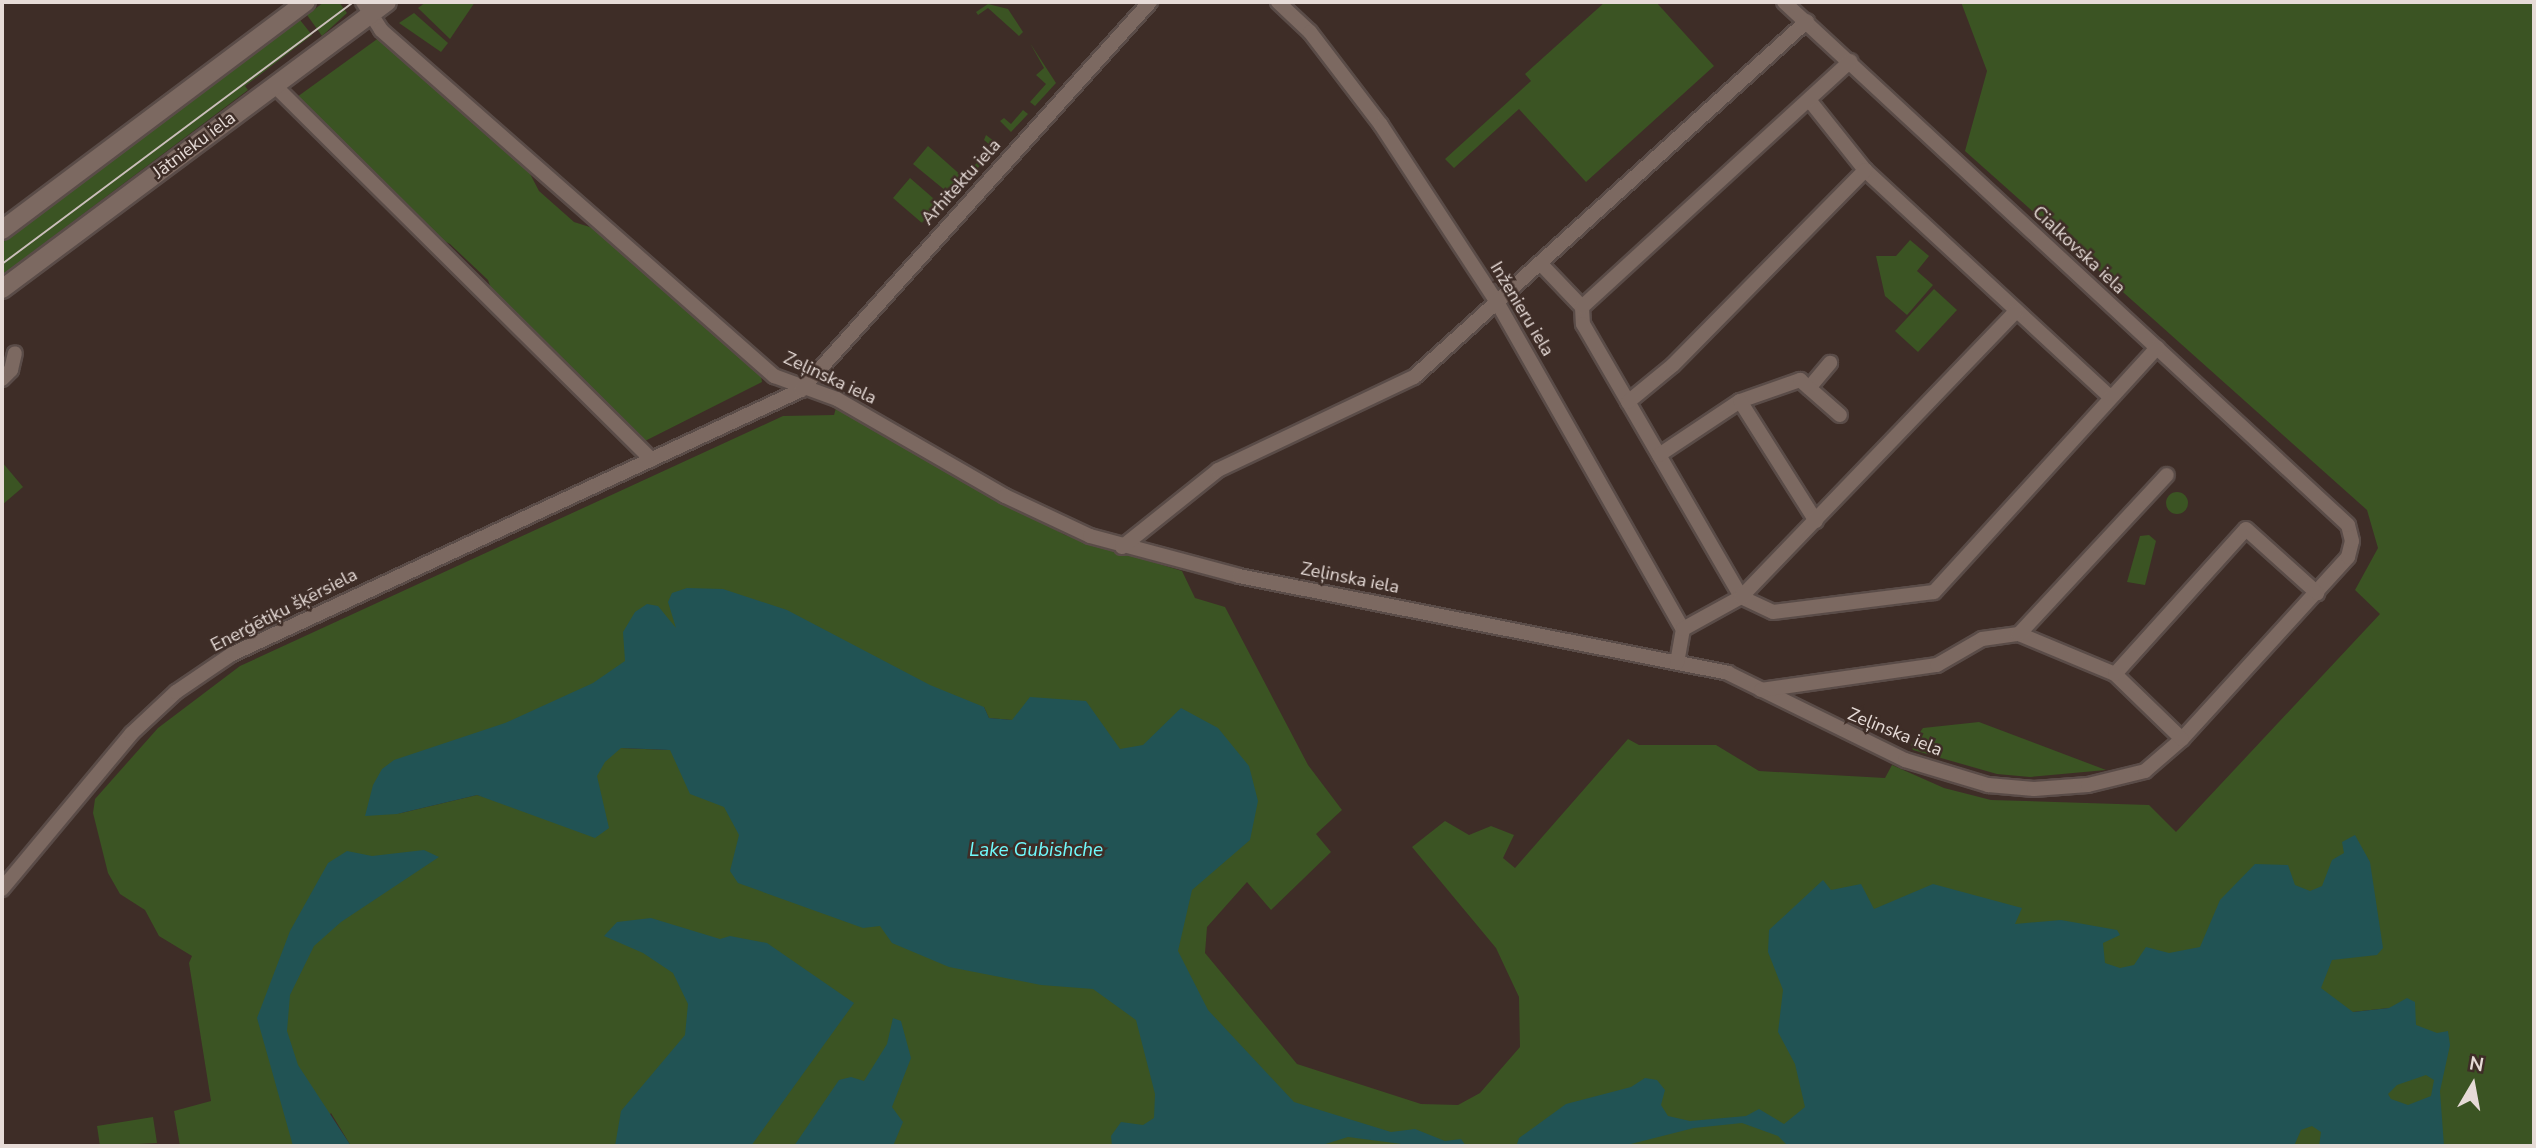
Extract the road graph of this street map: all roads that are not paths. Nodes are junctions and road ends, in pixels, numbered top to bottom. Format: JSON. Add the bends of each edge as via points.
{"nodes":[{"id":1,"x":306,"y":2,"type":"edge"},
{"id":2,"x":387,"y":2,"type":"edge"},
{"id":3,"x":1150,"y":2,"type":"edge"},
{"id":4,"x":1278,"y":2,"type":"edge"},
{"id":5,"x":1784,"y":2,"type":"edge"},
{"id":6,"x":367,"y":8,"type":"edge"},
{"id":7,"x":1807,"y":21,"type":"junction"},
{"id":8,"x":1850,"y":61,"type":"junction"},
{"id":9,"x":274,"y":85,"type":"junction"},
{"id":10,"x":1810,"y":101,"type":"junction"},
{"id":11,"x":1865,"y":170,"type":"junction"},
{"id":12,"x":2,"y":230,"type":"edge"},
{"id":13,"x":1540,"y":263,"type":"junction"},
{"id":14,"x":2,"y":289,"type":"edge"},
{"id":15,"x":1497,"y":302,"type":"junction"},
{"id":16,"x":1582,"y":307,"type":"junction"},
{"id":17,"x":2015,"y":312,"type":"junction"},
{"id":18,"x":2157,"y":348,"type":"junction"},
{"id":19,"x":15,"y":353,"type":"dead end"},
{"id":20,"x":1830,"y":363,"type":"dead end"},
{"id":21,"x":2,"y":379,"type":"edge"},
{"id":22,"x":1809,"y":388,"type":"junction"},
{"id":23,"x":801,"y":390,"type":"junction"},
{"id":24,"x":2111,"y":398,"type":"junction"},
{"id":25,"x":1740,"y":401,"type":"junction"},
{"id":26,"x":1628,"y":402,"type":"junction"},
{"id":27,"x":1840,"y":415,"type":"dead end"},
{"id":28,"x":1659,"y":455,"type":"junction"},
{"id":29,"x":652,"y":460,"type":"junction"},
{"id":30,"x":2167,"y":475,"type":"dead end"},
{"id":31,"x":1816,"y":521,"type":"junction"},
{"id":32,"x":2348,"y":525,"type":"joint"},
{"id":33,"x":1122,"y":547,"type":"junction"},
{"id":34,"x":2317,"y":593,"type":"junction"},
{"id":35,"x":1741,"y":597,"type":"junction"},
{"id":36,"x":1683,"y":628,"type":"junction"},
{"id":37,"x":2019,"y":634,"type":"junction"},
{"id":38,"x":1677,"y":662,"type":"junction"},
{"id":39,"x":2115,"y":674,"type":"junction"},
{"id":40,"x":1761,"y":690,"type":"junction"},
{"id":41,"x":2182,"y":739,"type":"junction"},
{"id":42,"x":2,"y":889,"type":"edge"}],
"edges":[{"from":1,"to":12,"type":"street"},
{"from":2,"to":6,"type":"street","name":"Jātnieku iela"},
{"from":3,"to":23,"type":"street","name":"Arhitektu iela"},
{"from":4,"to":15,"type":"street","name":"Inženieru iela","via":[[1310,32],[1381,125]]},
{"from":5,"to":7,"type":"street","name":"Cialkovska iela"},
{"from":6,"to":9,"type":"street","name":"Jātnieku iela"},
{"from":6,"to":23,"type":"street","name":"Zeļinska iela","via":[[381,30],[774,376]]},
{"from":7,"to":8,"type":"street","name":"Cialkovska iela"},
{"from":7,"to":13,"type":"street"},
{"from":8,"to":10,"type":"street"},
{"from":8,"to":18,"type":"street","name":"Cialkovska iela"},
{"from":9,"to":14,"type":"street","name":"Jātnieku iela"},
{"from":9,"to":29,"type":"street"},
{"from":10,"to":11,"type":"street"},
{"from":10,"to":16,"type":"street"},
{"from":11,"to":17,"type":"street"},
{"from":11,"to":26,"type":"street","via":[[1673,365]]},
{"from":13,"to":15,"type":"street"},
{"from":13,"to":16,"type":"street"},
{"from":15,"to":33,"type":"street","via":[[1414,377],[1217,470]]},
{"from":15,"to":36,"type":"street","name":"Inženieru iela"},
{"from":16,"to":26,"type":"street","via":[[1583,324]]},
{"from":17,"to":24,"type":"street"},
{"from":17,"to":31,"type":"street"},
{"from":18,"to":24,"type":"street"},
{"from":18,"to":32,"type":"street","name":"Cialkovska iela"},
{"from":19,"to":21,"type":"street","via":[[11,370]]},
{"from":20,"to":22,"type":"street"},
{"from":22,"to":25,"type":"street","via":[[1800,380]]},
{"from":22,"to":27,"type":"street"},
{"from":23,"to":29,"type":"street","name":"Enerģētiķu šķērsiela"},
{"from":23,"to":33,"type":"street","name":"Zeļinska iela","via":[[837,400],[1005,496]]},
{"from":24,"to":35,"type":"street","via":[[1934,592],[1773,612]]},
{"from":25,"to":28,"type":"street"},
{"from":25,"to":31,"type":"street"},
{"from":26,"to":28,"type":"street"},
{"from":28,"to":35,"type":"street"},
{"from":29,"to":42,"type":"street","name":"Enerģētiķu šķērsiela","via":[[232,653],[176,692],[131,733]]},
{"from":30,"to":37,"type":"street"},
{"from":31,"to":35,"type":"street"},
{"from":32,"to":34,"type":"street","name":"Zeļinska iela","via":[[2352,541],[2348,557]]},
{"from":33,"to":38,"type":"street","name":"Zeļinska iela","via":[[1252,579]]},
{"from":34,"to":39,"type":"street","via":[[2246,528]]},
{"from":34,"to":41,"type":"street","name":"Zeļinska iela"},
{"from":35,"to":36,"type":"street"},
{"from":36,"to":38,"type":"street"},
{"from":37,"to":39,"type":"street"},
{"from":37,"to":40,"type":"street","via":[[1982,639],[1937,665]]},
{"from":38,"to":40,"type":"street","name":"Zeļinska iela","via":[[1728,673]]},
{"from":39,"to":41,"type":"street"},
{"from":40,"to":41,"type":"street","name":"Zeļinska iela","via":[[1905,760],[1988,785],[2034,789],[2132,776]]}]}
